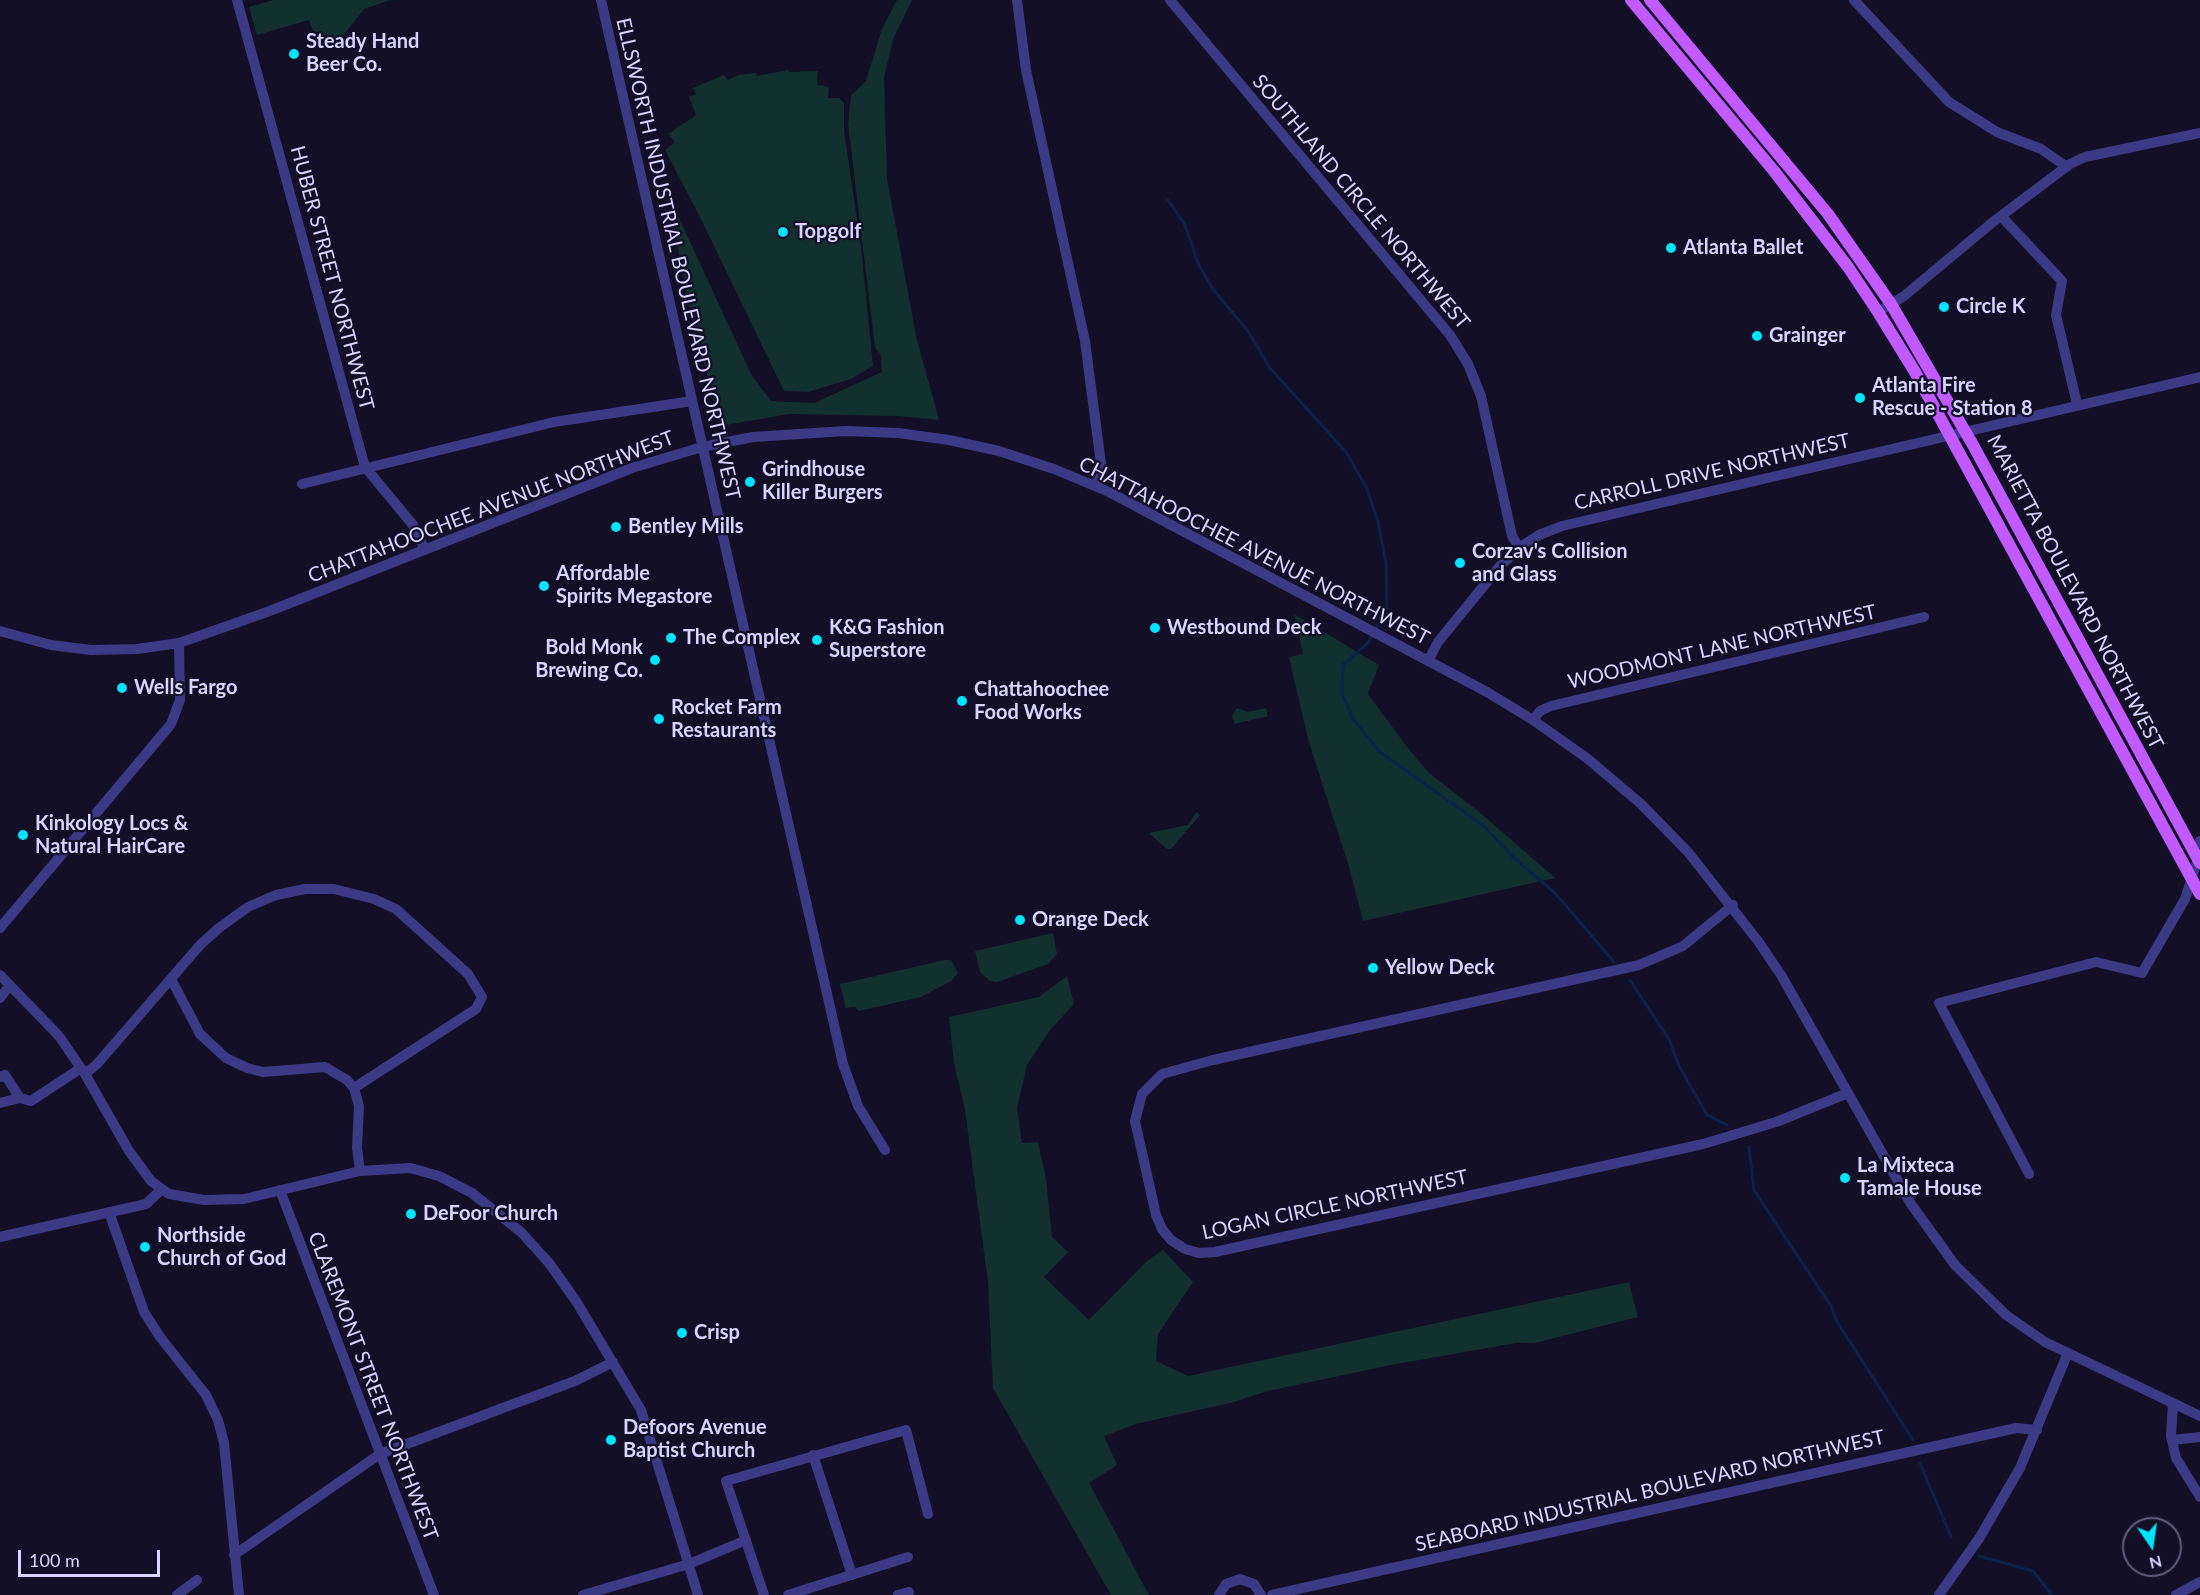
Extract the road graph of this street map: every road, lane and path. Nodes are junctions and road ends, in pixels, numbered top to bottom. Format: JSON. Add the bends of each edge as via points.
{"nodes":[{"id":1,"x":237,"y":0,"type":"edge"},
{"id":2,"x":601,"y":0,"type":"edge"},
{"id":3,"x":1017,"y":0,"type":"edge"},
{"id":4,"x":1170,"y":0,"type":"edge"},
{"id":5,"x":1631,"y":0,"type":"edge"},
{"id":6,"x":1650,"y":0,"type":"edge"},
{"id":7,"x":1854,"y":0,"type":"edge"},
{"id":8,"x":2200,"y":133,"type":"edge"},
{"id":9,"x":2067,"y":166,"type":"junction"},
{"id":10,"x":2001,"y":216,"type":"junction"},
{"id":11,"x":1891,"y":304,"type":"junction"},
{"id":12,"x":1878,"y":312,"type":"junction"},
{"id":13,"x":2200,"y":377,"type":"edge"},
{"id":14,"x":692,"y":401,"type":"junction"},
{"id":15,"x":2077,"y":404,"type":"junction"},
{"id":16,"x":1965,"y":430,"type":"junction"},
{"id":17,"x":1949,"y":434,"type":"junction"},
{"id":18,"x":702,"y":447,"type":"junction"},
{"id":19,"x":365,"y":467,"type":"junction"},
{"id":20,"x":302,"y":484,"type":"dead end"},
{"id":21,"x":1096,"y":486,"type":"junction"},
{"id":22,"x":1519,"y":548,"type":"junction"},
{"id":23,"x":425,"y":550,"type":"junction"},
{"id":24,"x":1924,"y":617,"type":"dead end"},
{"id":25,"x":1,"y":635,"type":"edge"},
{"id":26,"x":179,"y":643,"type":"junction"},
{"id":27,"x":1428,"y":661,"type":"junction"},
{"id":28,"x":1533,"y":720,"type":"junction"},
{"id":29,"x":2200,"y":841,"type":"edge"},
{"id":30,"x":2199,"y":861,"type":"edge"},
{"id":31,"x":2192,"y":879,"type":"junction"},
{"id":32,"x":2200,"y":894,"type":"edge"},
{"id":33,"x":1733,"y":905,"type":"junction"},
{"id":34,"x":0,"y":928,"type":"edge"},
{"id":35,"x":0,"y":975,"type":"edge"},
{"id":36,"x":171,"y":979,"type":"junction"},
{"id":37,"x":10,"y":985,"type":"junction"},
{"id":38,"x":0,"y":998,"type":"edge"},
{"id":39,"x":83,"y":1071,"type":"junction"},
{"id":40,"x":0,"y":1077,"type":"edge"},
{"id":41,"x":354,"y":1089,"type":"junction"},
{"id":42,"x":1848,"y":1093,"type":"junction"},
{"id":43,"x":20,"y":1098,"type":"junction"},
{"id":44,"x":0,"y":1103,"type":"edge"},
{"id":45,"x":885,"y":1150,"type":"dead end"},
{"id":46,"x":360,"y":1171,"type":"junction"},
{"id":47,"x":2029,"y":1174,"type":"dead end"},
{"id":48,"x":161,"y":1190,"type":"junction"},
{"id":49,"x":280,"y":1190,"type":"junction"},
{"id":50,"x":109,"y":1212,"type":"junction"},
{"id":51,"x":0,"y":1237,"type":"edge"},
{"id":52,"x":2067,"y":1355,"type":"junction"},
{"id":53,"x":613,"y":1362,"type":"junction"},
{"id":54,"x":2173,"y":1404,"type":"junction"},
{"id":55,"x":2200,"y":1416,"type":"edge"},
{"id":56,"x":2037,"y":1430,"type":"junction"},
{"id":57,"x":2200,"y":1437,"type":"edge"},
{"id":58,"x":2172,"y":1440,"type":"junction"},
{"id":59,"x":380,"y":1454,"type":"junction"},
{"id":60,"x":813,"y":1455,"type":"junction"},
{"id":61,"x":2200,"y":1497,"type":"edge"},
{"id":62,"x":928,"y":1514,"type":"dead end"},
{"id":63,"x":746,"y":1540,"type":"junction"},
{"id":64,"x":234,"y":1555,"type":"junction"},
{"id":65,"x":908,"y":1557,"type":"dead end"},
{"id":66,"x":689,"y":1564,"type":"junction"},
{"id":67,"x":852,"y":1575,"type":"junction"},
{"id":68,"x":197,"y":1581,"type":"dead end"},
{"id":69,"x":2198,"y":1585,"type":"edge"},
{"id":70,"x":909,"y":1592,"type":"dead end"},
{"id":71,"x":177,"y":1595,"type":"edge"},
{"id":72,"x":239,"y":1595,"type":"edge"},
{"id":73,"x":434,"y":1595,"type":"edge"},
{"id":74,"x":583,"y":1595,"type":"edge"},
{"id":75,"x":698,"y":1595,"type":"edge"},
{"id":76,"x":764,"y":1595,"type":"edge"},
{"id":77,"x":788,"y":1595,"type":"edge"},
{"id":78,"x":898,"y":1595,"type":"edge"},
{"id":79,"x":1219,"y":1595,"type":"edge"},
{"id":80,"x":1261,"y":1595,"type":"edge"},
{"id":81,"x":1272,"y":1595,"type":"edge"},
{"id":82,"x":1939,"y":1595,"type":"edge"},
{"id":83,"x":2176,"y":1595,"type":"edge"}],
"edges":[{"from":1,"to":19,"type":"street","name":"HUBER STREET NORTHWEST"},
{"from":2,"to":14,"type":"street","name":"ELLSWORTH INDUSTRIAL BOULEVARD NORTHWEST"},
{"from":3,"to":21,"type":"street","via":[[1026,70],[1085,341],[1101,464]]},
{"from":4,"to":22,"type":"street","name":"SOUTHLAND CIRCLE NORTHWEST","via":[[1450,335],[1481,396],[1512,536]]},
{"from":5,"to":12,"type":"main road","via":[[1774,171]]},
{"from":6,"to":11,"type":"main road","name":"MARIETTA BOULEVARD NORTHWEST","via":[[1815,198]]},
{"from":7,"to":9,"type":"street","via":[[1949,102],[1996,132],[2041,149]]},
{"from":8,"to":9,"type":"street","via":[[2085,157]]},
{"from":9,"to":10,"type":"street"},
{"from":10,"to":11,"type":"street"},
{"from":10,"to":15,"type":"street","via":[[2061,281],[2056,315]]},
{"from":11,"to":12,"type":"street"},
{"from":11,"to":16,"type":"main road","name":"MARIETTA BOULEVARD NORTHWEST"},
{"from":12,"to":17,"type":"main road"},
{"from":13,"to":15,"type":"street","name":"CARROLL DRIVE NORTHWEST"},
{"from":14,"to":18,"type":"street","name":"ELLSWORTH INDUSTRIAL BOULEVARD NORTHWEST"},
{"from":14,"to":19,"type":"street","via":[[554,422]]},
{"from":15,"to":16,"type":"street","name":"CARROLL DRIVE NORTHWEST"},
{"from":16,"to":17,"type":"street","name":"CARROLL DRIVE NORTHWEST"},
{"from":16,"to":30,"type":"main road","name":"MARIETTA BOULEVARD NORTHWEST"},
{"from":17,"to":22,"type":"street","name":"CARROLL DRIVE NORTHWEST","via":[[1562,526]]},
{"from":17,"to":31,"type":"main road"},
{"from":18,"to":21,"type":"street","name":"CHATTAHOOCHEE AVENUE NORTHWEST","via":[[805,432],[898,433],[999,452]]},
{"from":18,"to":23,"type":"street","name":"CHATTAHOOCHEE AVENUE NORTHWEST","via":[[632,468]]},
{"from":18,"to":45,"type":"street","name":"ELLSWORTH INDUSTRIAL BOULEVARD NORTHWEST","via":[[843,1064],[858,1106]]},
{"from":19,"to":20,"type":"street"},
{"from":19,"to":23,"type":"street","name":"HUBER STREET NORTHWEST","via":[[413,525]]},
{"from":21,"to":27,"type":"street","name":"CHATTAHOOCHEE AVENUE NORTHWEST"},
{"from":22,"to":27,"type":"street","name":"CARROLL DRIVE NORTHWEST","via":[[1438,642]]},
{"from":23,"to":26,"type":"street","name":"CHATTAHOOCHEE AVENUE NORTHWEST"},
{"from":24,"to":28,"type":"street","name":"WOODMONT LANE NORTHWEST","via":[[1551,706]]},
{"from":25,"to":26,"type":"street","name":"CHATTAHOOCHEE AVENUE NORTHWEST","via":[[94,650]]},
{"from":26,"to":34,"type":"street","via":[[180,700],[171,724]]},
{"from":27,"to":28,"type":"street","name":"CHATTAHOOCHEE AVENUE NORTHWEST"},
{"from":28,"to":33,"type":"street","name":"CHATTAHOOCHEE AVENUE NORTHWEST","via":[[1641,804]]},
{"from":29,"to":30,"type":"street"},
{"from":30,"to":31,"type":"street"},
{"from":31,"to":32,"type":"main road"},
{"from":31,"to":47,"type":"street","via":[[2185,899],[2142,973],[2096,962],[1939,1003]]},
{"from":33,"to":42,"type":"street","name":"CHATTAHOOCHEE AVENUE NORTHWEST","via":[[1781,975]]},
{"from":33,"to":42,"type":"street","name":"LOGAN CIRCLE NORTHWEST","via":[[1683,945],[1639,966],[1162,1074],[1142,1094],[1135,1121],[1162,1229],[1185,1249],[1215,1252],[1703,1144],[1776,1122]]},
{"from":35,"to":37,"type":"street"},
{"from":36,"to":39,"type":"street","via":[[97,1064]]},
{"from":36,"to":41,"type":"street","via":[[200,1034],[226,1058],[262,1071],[325,1067]]},
{"from":36,"to":41,"type":"street","via":[[201,944],[248,907],[290,891],[351,892],[396,909],[464,970],[480,991],[481,1002]]},
{"from":37,"to":38,"type":"street"},
{"from":37,"to":39,"type":"street","via":[[59,1036]]},
{"from":39,"to":43,"type":"street","via":[[31,1101]]},
{"from":39,"to":48,"type":"street","via":[[129,1151]]},
{"from":40,"to":43,"type":"street","via":[[5,1075]]},
{"from":41,"to":46,"type":"street","via":[[359,1106]]},
{"from":42,"to":52,"type":"street","name":"CHATTAHOOCHEE AVENUE NORTHWEST","via":[[1916,1212],[1955,1265],[2006,1315]]},
{"from":43,"to":44,"type":"street"},
{"from":46,"to":49,"type":"street"},
{"from":46,"to":53,"type":"street","via":[[396,1167],[424,1171],[487,1203],[549,1263]]},
{"from":48,"to":49,"type":"street","via":[[219,1201]]},
{"from":48,"to":50,"type":"street","via":[[146,1204]]},
{"from":49,"to":59,"type":"street","name":"CLAREMONT STREET NORTHWEST"},
{"from":50,"to":51,"type":"street"},
{"from":50,"to":64,"type":"street","via":[[144,1312],[206,1395],[218,1420],[224,1443]]},
{"from":52,"to":54,"type":"street","name":"CHATTAHOOCHEE AVENUE NORTHWEST"},
{"from":52,"to":56,"type":"street"},
{"from":53,"to":59,"type":"street","via":[[575,1381]]},
{"from":53,"to":66,"type":"street","via":[[644,1419]]},
{"from":54,"to":55,"type":"street","name":"CHATTAHOOCHEE AVENUE NORTHWEST"},
{"from":54,"to":58,"type":"street"},
{"from":56,"to":81,"type":"street","name":"SEABOARD INDUSTRIAL BOULEVARD NORTHWEST","via":[[2016,1428]]},
{"from":56,"to":82,"type":"street","via":[[2000,1504]]},
{"from":57,"to":58,"type":"street"},
{"from":58,"to":61,"type":"street","via":[[2176,1458]]},
{"from":59,"to":64,"type":"street"},
{"from":59,"to":73,"type":"street","name":"CLAREMONT STREET NORTHWEST"},
{"from":60,"to":62,"type":"street","via":[[906,1430]]},
{"from":60,"to":63,"type":"street","via":[[726,1481]]},
{"from":60,"to":67,"type":"street"},
{"from":63,"to":66,"type":"street"},
{"from":63,"to":76,"type":"street"},
{"from":64,"to":72,"type":"street"},
{"from":65,"to":67,"type":"street"},
{"from":66,"to":74,"type":"street"},
{"from":66,"to":75,"type":"street"},
{"from":67,"to":77,"type":"street"},
{"from":68,"to":71,"type":"street"},
{"from":69,"to":83,"type":"street"},
{"from":70,"to":78,"type":"street"},
{"from":79,"to":80,"type":"street","via":[[1226,1584],[1240,1579],[1254,1584]]}]}
